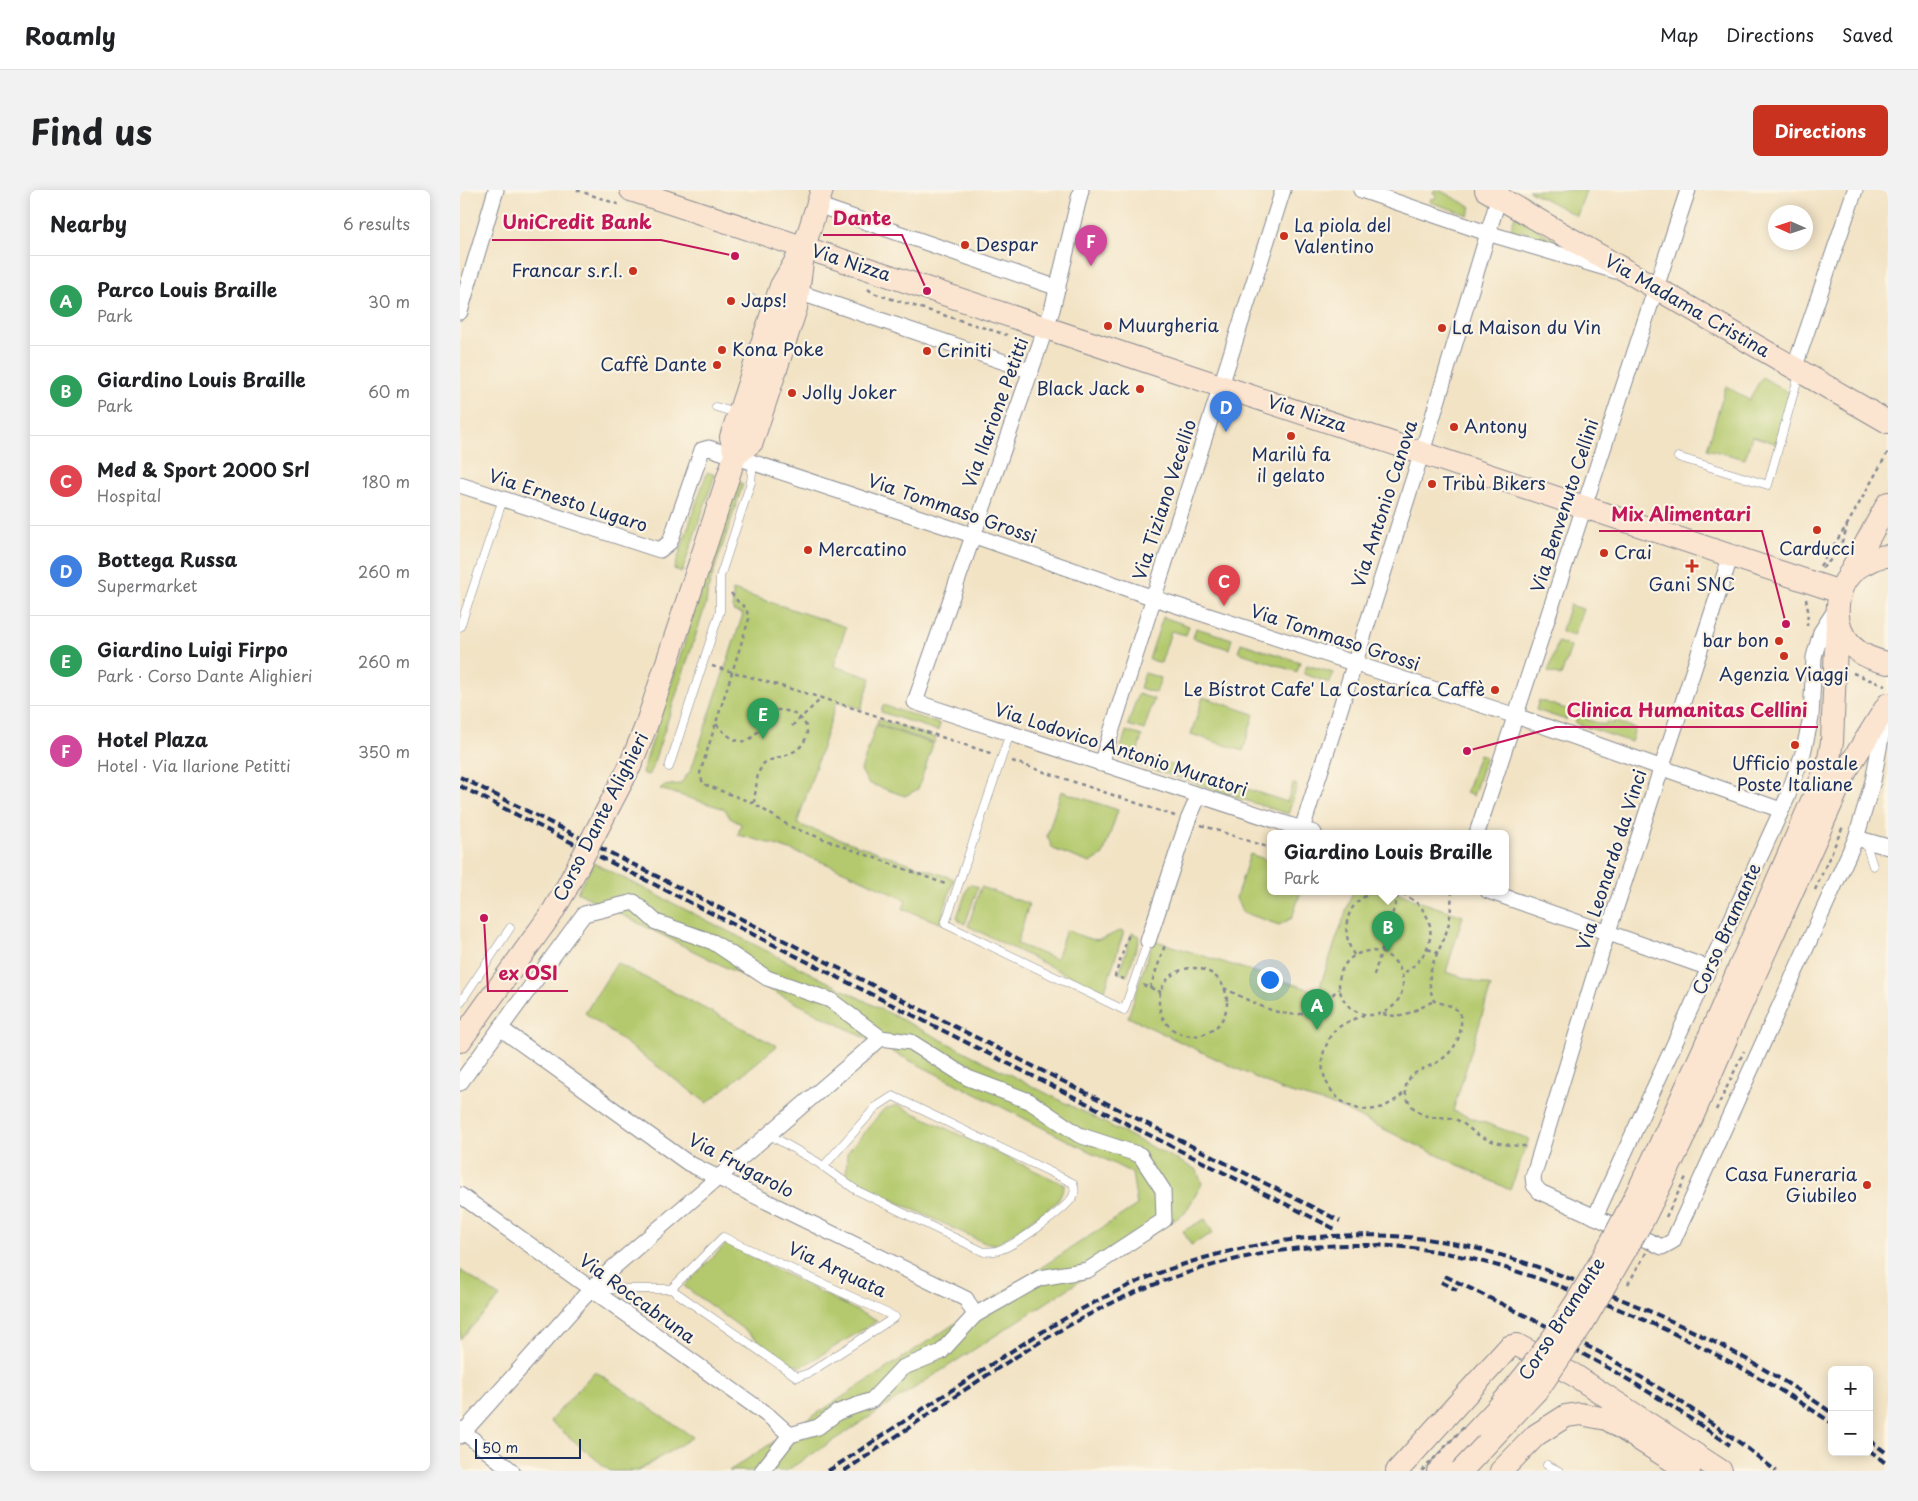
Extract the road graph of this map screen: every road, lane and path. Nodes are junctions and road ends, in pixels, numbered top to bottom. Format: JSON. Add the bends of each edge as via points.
{"nodes":[{"id":1,"x":496,"y":190,"type":"edge"},
{"id":2,"x":1081,"y":190,"type":"edge"},
{"id":3,"x":1284,"y":190,"type":"edge"},
{"id":4,"x":1361,"y":190,"type":"edge"},
{"id":5,"x":1688,"y":190,"type":"edge"},
{"id":6,"x":1855,"y":190,"type":"edge"},
{"id":7,"x":640,"y":191,"type":"edge"},
{"id":8,"x":1496,"y":192,"type":"edge"},
{"id":9,"x":819,"y":198,"type":"edge"},
{"id":10,"x":1488,"y":233,"type":"junction"},
{"id":11,"x":804,"y":247,"type":"junction"},
{"id":12,"x":1632,"y":274,"type":"junction"},
{"id":13,"x":1058,"y":288,"type":"junction"},
{"id":14,"x":1655,"y":288,"type":"junction"},
{"id":15,"x":785,"y":295,"type":"junction"},
{"id":16,"x":752,"y":299,"type":"dead end"},
{"id":17,"x":460,"y":312,"type":"edge"},
{"id":18,"x":1046,"y":328,"type":"junction"},
{"id":19,"x":1030,"y":370,"type":"junction"},
{"id":20,"x":1797,"y":370,"type":"junction"},
{"id":21,"x":1221,"y":386,"type":"junction"},
{"id":22,"x":716,"y":407,"type":"dead end"},
{"id":23,"x":739,"y":414,"type":"junction"},
{"id":24,"x":1888,"y":422,"type":"edge"},
{"id":25,"x":1888,"y":452,"type":"edge"},
{"id":26,"x":1422,"y":453,"type":"junction"},
{"id":27,"x":747,"y":454,"type":"junction"},
{"id":28,"x":1678,"y":457,"type":"dead end"},
{"id":29,"x":460,"y":485,"type":"edge"},
{"id":30,"x":503,"y":499,"type":"junction"},
{"id":31,"x":1888,"y":503,"type":"edge"},
{"id":32,"x":1584,"y":506,"type":"junction"},
{"id":33,"x":972,"y":535,"type":"junction"},
{"id":34,"x":1731,"y":555,"type":"junction"},
{"id":35,"x":1888,"y":556,"type":"edge"},
{"id":36,"x":1815,"y":569,"type":"dead end"},
{"id":37,"x":720,"y":577,"type":"junction"},
{"id":38,"x":1803,"y":595,"type":"dead end"},
{"id":39,"x":1154,"y":598,"type":"junction"},
{"id":40,"x":1841,"y":599,"type":"junction"},
{"id":41,"x":460,"y":627,"type":"edge"},
{"id":42,"x":1807,"y":628,"type":"dead end"},
{"id":43,"x":703,"y":663,"type":"junction"},
{"id":44,"x":1353,"y":663,"type":"junction"},
{"id":45,"x":1888,"y":664,"type":"edge"},
{"id":46,"x":732,"y":673,"type":"junction"},
{"id":47,"x":822,"y":698,"type":"junction"},
{"id":48,"x":915,"y":702,"type":"joint"},
{"id":49,"x":1888,"y":706,"type":"edge"},
{"id":50,"x":1516,"y":716,"type":"junction"},
{"id":51,"x":801,"y":717,"type":"junction"},
{"id":52,"x":716,"y":724,"type":"junction"},
{"id":53,"x":792,"y":726,"type":"dead end"},
{"id":54,"x":1010,"y":734,"type":"junction"},
{"id":55,"x":1002,"y":757,"type":"junction"},
{"id":56,"x":1101,"y":764,"type":"junction"},
{"id":57,"x":669,"y":767,"type":"dead end"},
{"id":58,"x":1662,"y":768,"type":"junction"},
{"id":59,"x":1199,"y":795,"type":"junction"},
{"id":60,"x":754,"y":803,"type":"junction"},
{"id":61,"x":1781,"y":810,"type":"junction"},
{"id":62,"x":1188,"y":820,"type":"junction"},
{"id":63,"x":1845,"y":820,"type":"dead end"},
{"id":64,"x":1305,"y":830,"type":"edge"},
{"id":65,"x":1308,"y":830,"type":"edge"},
{"id":66,"x":1478,"y":830,"type":"edge"},
{"id":67,"x":1861,"y":835,"type":"junction"},
{"id":68,"x":1267,"y":847,"type":"edge"},
{"id":69,"x":1888,"y":847,"type":"edge"},
{"id":70,"x":1873,"y":866,"type":"dead end"},
{"id":71,"x":957,"y":888,"type":"junction"},
{"id":72,"x":1814,"y":891,"type":"dead end"},
{"id":73,"x":1370,"y":895,"type":"edge"},
{"id":74,"x":1398,"y":895,"type":"edge"},
{"id":75,"x":1406,"y":895,"type":"edge"},
{"id":76,"x":1452,"y":895,"type":"edge"},
{"id":77,"x":1499,"y":895,"type":"edge"},
{"id":78,"x":510,"y":928,"type":"dead end"},
{"id":79,"x":1608,"y":933,"type":"junction"},
{"id":80,"x":1148,"y":941,"type":"joint"},
{"id":81,"x":1165,"y":945,"type":"dead end"},
{"id":82,"x":1427,"y":949,"type":"junction"},
{"id":83,"x":1382,"y":953,"type":"junction"},
{"id":84,"x":1438,"y":953,"type":"junction"},
{"id":85,"x":1354,"y":956,"type":"junction"},
{"id":86,"x":1709,"y":968,"type":"junction"},
{"id":87,"x":1402,"y":974,"type":"junction"},
{"id":88,"x":1374,"y":975,"type":"dead end"},
{"id":89,"x":1150,"y":988,"type":"dead end"},
{"id":90,"x":1224,"y":988,"type":"junction"},
{"id":91,"x":1339,"y":988,"type":"junction"},
{"id":92,"x":1434,"y":1001,"type":"junction"},
{"id":93,"x":460,"y":1003,"type":"edge"},
{"id":94,"x":1381,"y":1014,"type":"junction"},
{"id":95,"x":1365,"y":1015,"type":"junction"},
{"id":96,"x":500,"y":1028,"type":"junction"},
{"id":97,"x":881,"y":1038,"type":"junction"},
{"id":98,"x":460,"y":1041,"type":"edge"},
{"id":99,"x":1732,"y":1042,"type":"junction"},
{"id":100,"x":460,"y":1083,"type":"edge"},
{"id":101,"x":1405,"y":1092,"type":"junction"},
{"id":102,"x":768,"y":1134,"type":"junction"},
{"id":103,"x":1544,"y":1146,"type":"junction"},
{"id":104,"x":823,"y":1167,"type":"junction"},
{"id":105,"x":716,"y":1178,"type":"junction"},
{"id":106,"x":460,"y":1195,"type":"edge"},
{"id":107,"x":1595,"y":1217,"type":"junction"},
{"id":108,"x":671,"y":1288,"type":"junction"},
{"id":109,"x":591,"y":1289,"type":"junction"},
{"id":110,"x":975,"y":1315,"type":"junction"},
{"id":111,"x":1574,"y":1375,"type":"junction"},
{"id":112,"x":1566,"y":1416,"type":"junction"},
{"id":113,"x":461,"y":1432,"type":"edge"},
{"id":114,"x":790,"y":1435,"type":"junction"},
{"id":115,"x":1547,"y":1465,"type":"dead end"},
{"id":116,"x":512,"y":1471,"type":"edge"},
{"id":117,"x":762,"y":1471,"type":"edge"},
{"id":118,"x":1397,"y":1471,"type":"edge"},
{"id":119,"x":1438,"y":1471,"type":"edge"},
{"id":120,"x":1461,"y":1471,"type":"edge"},
{"id":121,"x":1502,"y":1471,"type":"edge"},
{"id":122,"x":1558,"y":1471,"type":"edge"},
{"id":123,"x":1689,"y":1471,"type":"edge"},
{"id":124,"x":1721,"y":1471,"type":"edge"}],
"edges":[{"from":1,"to":17,"type":"street"},
{"from":2,"to":13,"type":"street","name":"Via Ilarione Petitti"},
{"from":3,"to":21,"type":"street","name":"Via Tiziano Vecellio"},
{"from":4,"to":10,"type":"street"},
{"from":5,"to":14,"type":"street","name":"Via Benvenuto Cellini"},
{"from":6,"to":20,"type":"street"},
{"from":7,"to":11,"type":"street","name":"Via Nizza"},
{"from":8,"to":10,"type":"street","name":"Via Antonio Canova"},
{"from":8,"to":12,"type":"street","name":"Via Madama Cristina"},
{"from":9,"to":11,"type":"street","name":"Corso Dante Alighieri"},
{"from":9,"to":13,"type":"street"},
{"from":10,"to":12,"type":"street","via":[[1598,267]]},
{"from":10,"to":26,"type":"street","name":"Via Antonio Canova"},
{"from":11,"to":15,"type":"street","name":"Corso Dante Alighieri"},
{"from":11,"to":18,"type":"street","name":"Via Nizza"},
{"from":12,"to":14,"type":"street","name":"Via Madama Cristina"},
{"from":13,"to":18,"type":"street","name":"Via Ilarione Petitti"},
{"from":14,"to":20,"type":"street","name":"Via Madama Cristina"},
{"from":14,"to":32,"type":"street","name":"Via Benvenuto Cellini"},
{"from":15,"to":16,"type":"lane"},
{"from":15,"to":19,"type":"street"},
{"from":15,"to":23,"type":"street","name":"Corso Dante Alighieri"},
{"from":15,"to":27,"type":"street","name":"Corso Dante Alighieri"},
{"from":18,"to":19,"type":"street","name":"Via Ilarione Petitti"},
{"from":18,"to":21,"type":"street","name":"Via Nizza"},
{"from":19,"to":33,"type":"street","name":"Via Ilarione Petitti"},
{"from":20,"to":24,"type":"street","name":"Via Madama Cristina"},
{"from":20,"to":28,"type":"lane","via":[[1768,485]]},
{"from":21,"to":26,"type":"street","name":"Via Nizza"},
{"from":21,"to":39,"type":"street","name":"Via Tiziano Vecellio"},
{"from":22,"to":23,"type":"lane"},
{"from":23,"to":27,"type":"street","name":"Corso Dante Alighieri","via":[[732,437]]},
{"from":25,"to":36,"type":"path","via":[[1845,530]]},
{"from":26,"to":32,"type":"street","name":"Via Nizza"},
{"from":26,"to":44,"type":"street","name":"Via Antonio Canova"},
{"from":27,"to":30,"type":"street","name":"Via Ernesto Lugaro","via":[[709,448],[702,450],[670,542],[664,549],[654,550]]},
{"from":27,"to":33,"type":"street","name":"Via Tommaso Grossi"},
{"from":27,"to":37,"type":"lane","name":"Corso Dante Alighieri","via":[[751,482]]},
{"from":27,"to":98,"type":"street","name":"Corso Dante Alighieri","bridge":true,"via":[[630,766],[552,913]]},
{"from":29,"to":30,"type":"street","name":"Via Ernesto Lugaro"},
{"from":30,"to":41,"type":"lane"},
{"from":31,"to":40,"type":"street","name":"Corso Bramante"},
{"from":32,"to":34,"type":"street","name":"Via Nizza"},
{"from":32,"to":50,"type":"street","name":"Via Benvenuto Cellini"},
{"from":33,"to":39,"type":"street","name":"Via Tommaso Grossi"},
{"from":33,"to":48,"type":"street","name":"Via Ilarione Petitti"},
{"from":34,"to":40,"type":"street","name":"Via Nizza"},
{"from":34,"to":58,"type":"street","name":"Via Leonardo da Vinci"},
{"from":35,"to":40,"type":"street","via":[[1860,566]]},
{"from":37,"to":43,"type":"lane","name":"Corso Dante Alighieri","via":[[720,611]]},
{"from":37,"to":46,"type":"path","via":[[749,614]]},
{"from":38,"to":42,"type":"path","via":[[1808,605]]},
{"from":39,"to":44,"type":"street","name":"Via Tommaso Grossi"},
{"from":39,"to":56,"type":"street","name":"Via Tiziano Vecellio"},
{"from":40,"to":45,"type":"street","via":[[1846,640],[1869,658]]},
{"from":40,"to":61,"type":"street","name":"Corso Bramante","via":[[1821,632],[1814,657],[1811,718],[1803,753]]},
{"from":40,"to":99,"type":"street","name":"Corso Bramante","via":[[1828,764]]},
{"from":43,"to":46,"type":"path"},
{"from":43,"to":57,"type":"lane","name":"Corso Dante Alighieri"},
{"from":44,"to":50,"type":"street","name":"Via Tommaso Grossi"},
{"from":44,"to":65,"type":"street","name":"Via Antonio Canova"},
{"from":46,"to":47,"type":"path"},
{"from":46,"to":52,"type":"path"},
{"from":47,"to":51,"type":"path"},
{"from":47,"to":55,"type":"path"},
{"from":48,"to":54,"type":"street","name":"Via Lodovico Antonio Muratori"},
{"from":49,"to":67,"type":"street","name":"Corso Bramante"},
{"from":49,"to":99,"type":"street","name":"Corso Bramante","via":[[1846,772]]},
{"from":50,"to":58,"type":"street","name":"Via Tommaso Grossi"},
{"from":50,"to":66,"type":"street","name":"Via Benvenuto Cellini"},
{"from":51,"to":52,"type":"path","via":[[787,710],[776,710],[753,738],[744,741],[733,739]]},
{"from":51,"to":53,"type":"path"},
{"from":51,"to":60,"type":"path","via":[[806,729],[805,739],[790,753],[764,763],[758,773]]},
{"from":52,"to":60,"type":"path","via":[[700,773],[703,784]]},
{"from":54,"to":55,"type":"lane"},
{"from":54,"to":56,"type":"street","name":"Via Lodovico Antonio Muratori"},
{"from":55,"to":62,"type":"path"},
{"from":55,"to":71,"type":"lane"},
{"from":56,"to":59,"type":"street","name":"Via Lodovico Antonio Muratori"},
{"from":58,"to":61,"type":"street","name":"Via Tommaso Grossi"},
{"from":58,"to":79,"type":"street","name":"Via Leonardo da Vinci"},
{"from":59,"to":62,"type":"street"},
{"from":59,"to":64,"type":"street","name":"Via Lodovico Antonio Muratori"},
{"from":60,"to":71,"type":"path","via":[[791,827]]},
{"from":61,"to":86,"type":"street","name":"Corso Bramante"},
{"from":62,"to":68,"type":"path"},
{"from":62,"to":80,"type":"street"},
{"from":63,"to":72,"type":"path"},
{"from":67,"to":69,"type":"street"},
{"from":67,"to":70,"type":"lane"},
{"from":67,"to":107,"type":"street","name":"Corso Bramante","via":[[1673,1240],[1662,1247]]},
{"from":71,"to":80,"type":"lane","via":[[945,924],[1124,1010]]},
{"from":73,"to":85,"type":"path","via":[[1357,902],[1345,929]]},
{"from":74,"to":83,"type":"path"},
{"from":75,"to":82,"type":"path","via":[[1423,907],[1429,921]]},
{"from":76,"to":84,"type":"path","via":[[1448,929]]},
{"from":77,"to":79,"type":"street"},
{"from":78,"to":93,"type":"lane"},
{"from":79,"to":86,"type":"street"},
{"from":79,"to":103,"type":"street","name":"Via Leonardo da Vinci"},
{"from":81,"to":89,"type":"path"},
{"from":82,"to":84,"type":"path"},
{"from":82,"to":87,"type":"path","via":[[1416,965]]},
{"from":83,"to":85,"type":"path","via":[[1363,952]]},
{"from":83,"to":87,"type":"path","via":[[1397,965]]},
{"from":83,"to":88,"type":"path"},
{"from":84,"to":92,"type":"path","via":[[1430,967],[1429,977]]},
{"from":85,"to":91,"type":"path","via":[[1341,970]]},
{"from":86,"to":107,"type":"street","name":"Corso Bramante"},
{"from":87,"to":94,"type":"path","via":[[1403,983],[1397,1002]]},
{"from":90,"to":90,"type":"path","via":[[1227,998],[1224,1014],[1215,1028],[1206,1033],[1196,1036],[1180,1032],[1166,1023],[1161,1013],[1161,992],[1169,979],[1181,970],[1201,968],[1215,976]]},
{"from":90,"to":91,"type":"path","via":[[1267,1009],[1288,1014],[1303,1014],[1319,1008]]},
{"from":91,"to":95,"type":"path","via":[[1348,1006]]},
{"from":92,"to":94,"type":"path","via":[[1406,1014],[1392,1017]]},
{"from":92,"to":101,"type":"path","via":[[1460,1012],[1460,1036],[1453,1049],[1440,1061],[1409,1078]]},
{"from":94,"to":95,"type":"path"},
{"from":95,"to":101,"type":"path","via":[[1333,1032],[1323,1053],[1323,1074],[1331,1093],[1351,1106],[1374,1109],[1393,1102]]},
{"from":96,"to":97,"type":"street","name":"Corso Dante Alighieri","via":[[584,914],[634,902],[656,922],[713,942],[767,978],[830,1000]]},
{"from":96,"to":100,"type":"street","name":"Corso Dante Alighieri"},
{"from":96,"to":105,"type":"street","name":"Via Frugarolo","via":[[688,1163]]},
{"from":97,"to":102,"type":"street"},
{"from":97,"to":110,"type":"street","via":[[911,1042],[968,1078],[1029,1101],[1079,1135],[1140,1155],[1164,1190],[1164,1220],[1088,1270],[1040,1278]]},
{"from":99,"to":119,"type":"street","name":"Corso Bramante","bridge":true,"via":[[1548,1347],[1514,1391]]},
{"from":99,"to":120,"type":"street","name":"Corso Bramante","bridge":true,"via":[[1644,1218],[1583,1323],[1539,1388]]},
{"from":101,"to":103,"type":"path","via":[[1410,1106],[1422,1115],[1456,1120],[1482,1137],[1507,1146]]},
{"from":102,"to":104,"type":"lane"},
{"from":102,"to":105,"type":"street"},
{"from":103,"to":107,"type":"street","name":"Via Leonardo da Vinci","via":[[1533,1177],[1534,1185],[1540,1192]]},
{"from":104,"to":104,"type":"lane","via":[[856,1190],[984,1252],[1000,1250],[1023,1237],[1063,1208],[1073,1196],[1074,1187],[1072,1183],[893,1096],[876,1107]]},
{"from":105,"to":109,"type":"street"},
{"from":105,"to":110,"type":"street","name":"Via Frugarolo","via":[[966,1299]]},
{"from":106,"to":109,"type":"street","name":"Via Roccabruna"},
{"from":108,"to":108,"type":"lane","name":"Via Arquata","via":[[796,1377],[809,1373],[895,1317],[723,1237]]},
{"from":108,"to":109,"type":"lane"},
{"from":109,"to":113,"type":"street"},
{"from":109,"to":114,"type":"street","name":"Via Roccabruna","via":[[770,1417]]},
{"from":110,"to":114,"type":"street","via":[[941,1352],[902,1368],[872,1400],[838,1412],[818,1427]]},
{"from":111,"to":112,"type":"street","via":[[1574,1398]]},
{"from":111,"to":118,"type":"street","name":"Corso Bramante","via":[[1523,1346],[1510,1347]]},
{"from":111,"to":124,"type":"street"},
{"from":112,"to":121,"type":"street","via":[[1536,1434]]},
{"from":112,"to":123,"type":"street","via":[[1580,1414],[1607,1419]]},
{"from":113,"to":116,"type":"street"},
{"from":114,"to":117,"type":"street"},
{"from":115,"to":122,"type":"lane"}]}
